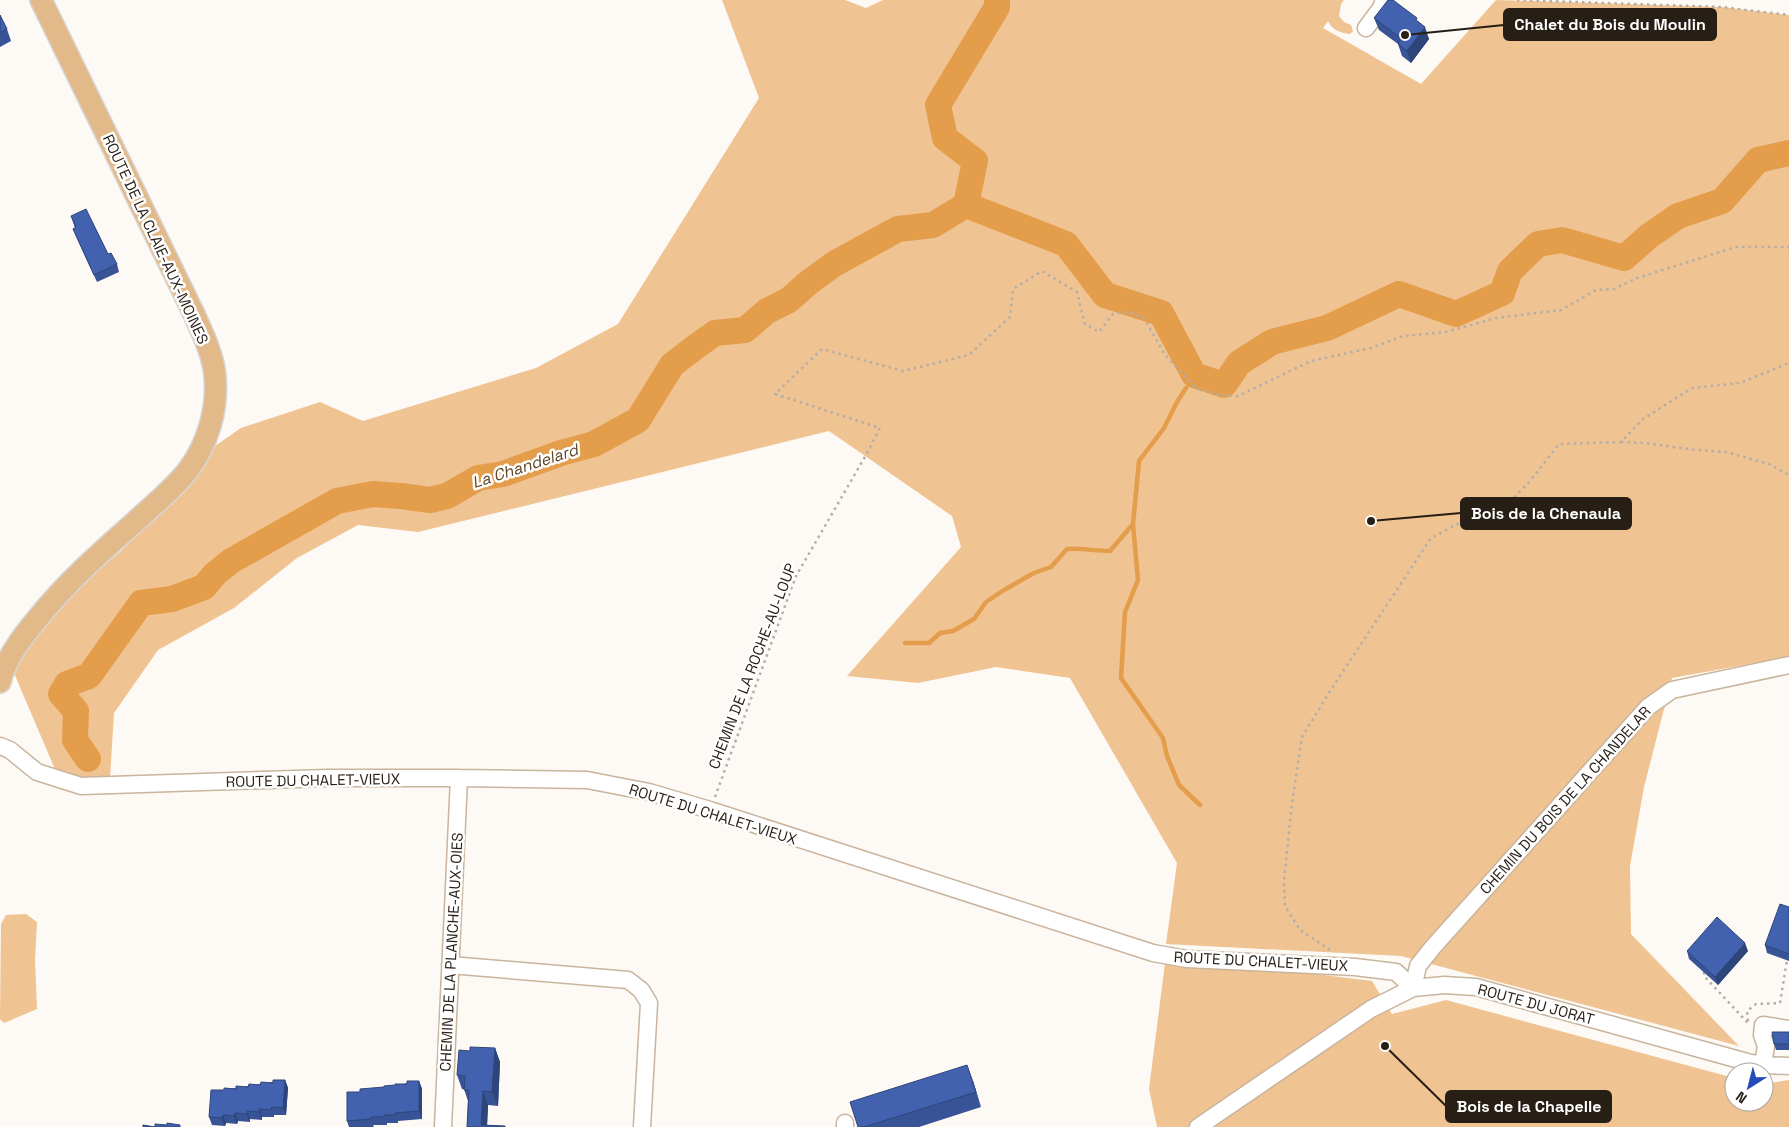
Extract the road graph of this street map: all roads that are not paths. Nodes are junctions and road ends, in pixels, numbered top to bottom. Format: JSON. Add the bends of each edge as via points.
{"nodes":[{"id":1,"x":41,"y":0,"type":"edge"},
{"id":2,"x":1384,"y":0,"type":"edge"},
{"id":3,"x":1366,"y":28,"type":"dead end"},
{"id":4,"x":1789,"y":665,"type":"edge"},
{"id":5,"x":0,"y":682,"type":"edge"},
{"id":6,"x":0,"y":746,"type":"edge"},
{"id":7,"x":459,"y":778,"type":"junction"},
{"id":8,"x":450,"y":965,"type":"junction"},
{"id":9,"x":1412,"y":988,"type":"junction"},
{"id":10,"x":1789,"y":1029,"type":"edge"},
{"id":11,"x":1752,"y":1062,"type":"edge"},
{"id":12,"x":1763,"y":1062,"type":"edge"},
{"id":13,"x":1774,"y":1065,"type":"edge"},
{"id":14,"x":1789,"y":1066,"type":"edge"},
{"id":15,"x":443,"y":1127,"type":"edge"},
{"id":16,"x":642,"y":1127,"type":"edge"},
{"id":17,"x":1198,"y":1127,"type":"edge"}],
"edges":[{"from":1,"to":5,"type":"main road","name":"ROUTE DE LA CLAIE-AUX-MOINES","via":[[193,312],[207,345],[215,376],[215,408],[207,436],[189,469],[53,599],[23,636]]},
{"from":2,"to":3,"type":"street"},
{"from":4,"to":9,"type":"street","name":"CHEMIN DU BOIS DE LA CHANDELAR","via":[[1672,690],[1648,707],[1433,947],[1418,966]]},
{"from":6,"to":7,"type":"street","name":"ROUTE DU CHALET-VIEUX","via":[[37,772],[81,786],[327,778]]},
{"from":7,"to":8,"type":"street","name":"CHEMIN DE LA PLANCHE-AUX-OIES"},
{"from":7,"to":9,"type":"street","name":"ROUTE DU CHALET-VIEUX","via":[[587,780],[649,792],[1153,953],[1188,959],[1396,972]]},
{"from":8,"to":15,"type":"street","name":"CHEMIN DE LA PLANCHE-AUX-OIES"},
{"from":8,"to":16,"type":"street","via":[[628,980],[641,990],[649,1002]]},
{"from":9,"to":11,"type":"street","name":"ROUTE DU JORAT","via":[[1476,987]]},
{"from":9,"to":17,"type":"street","name":"ROUTE DU JORAT","via":[[1371,1009]]},
{"from":10,"to":12,"type":"street","via":[[1763,1025],[1766,1046]]},
{"from":13,"to":14,"type":"street","name":"ROUTE DU JORAT"}]}
